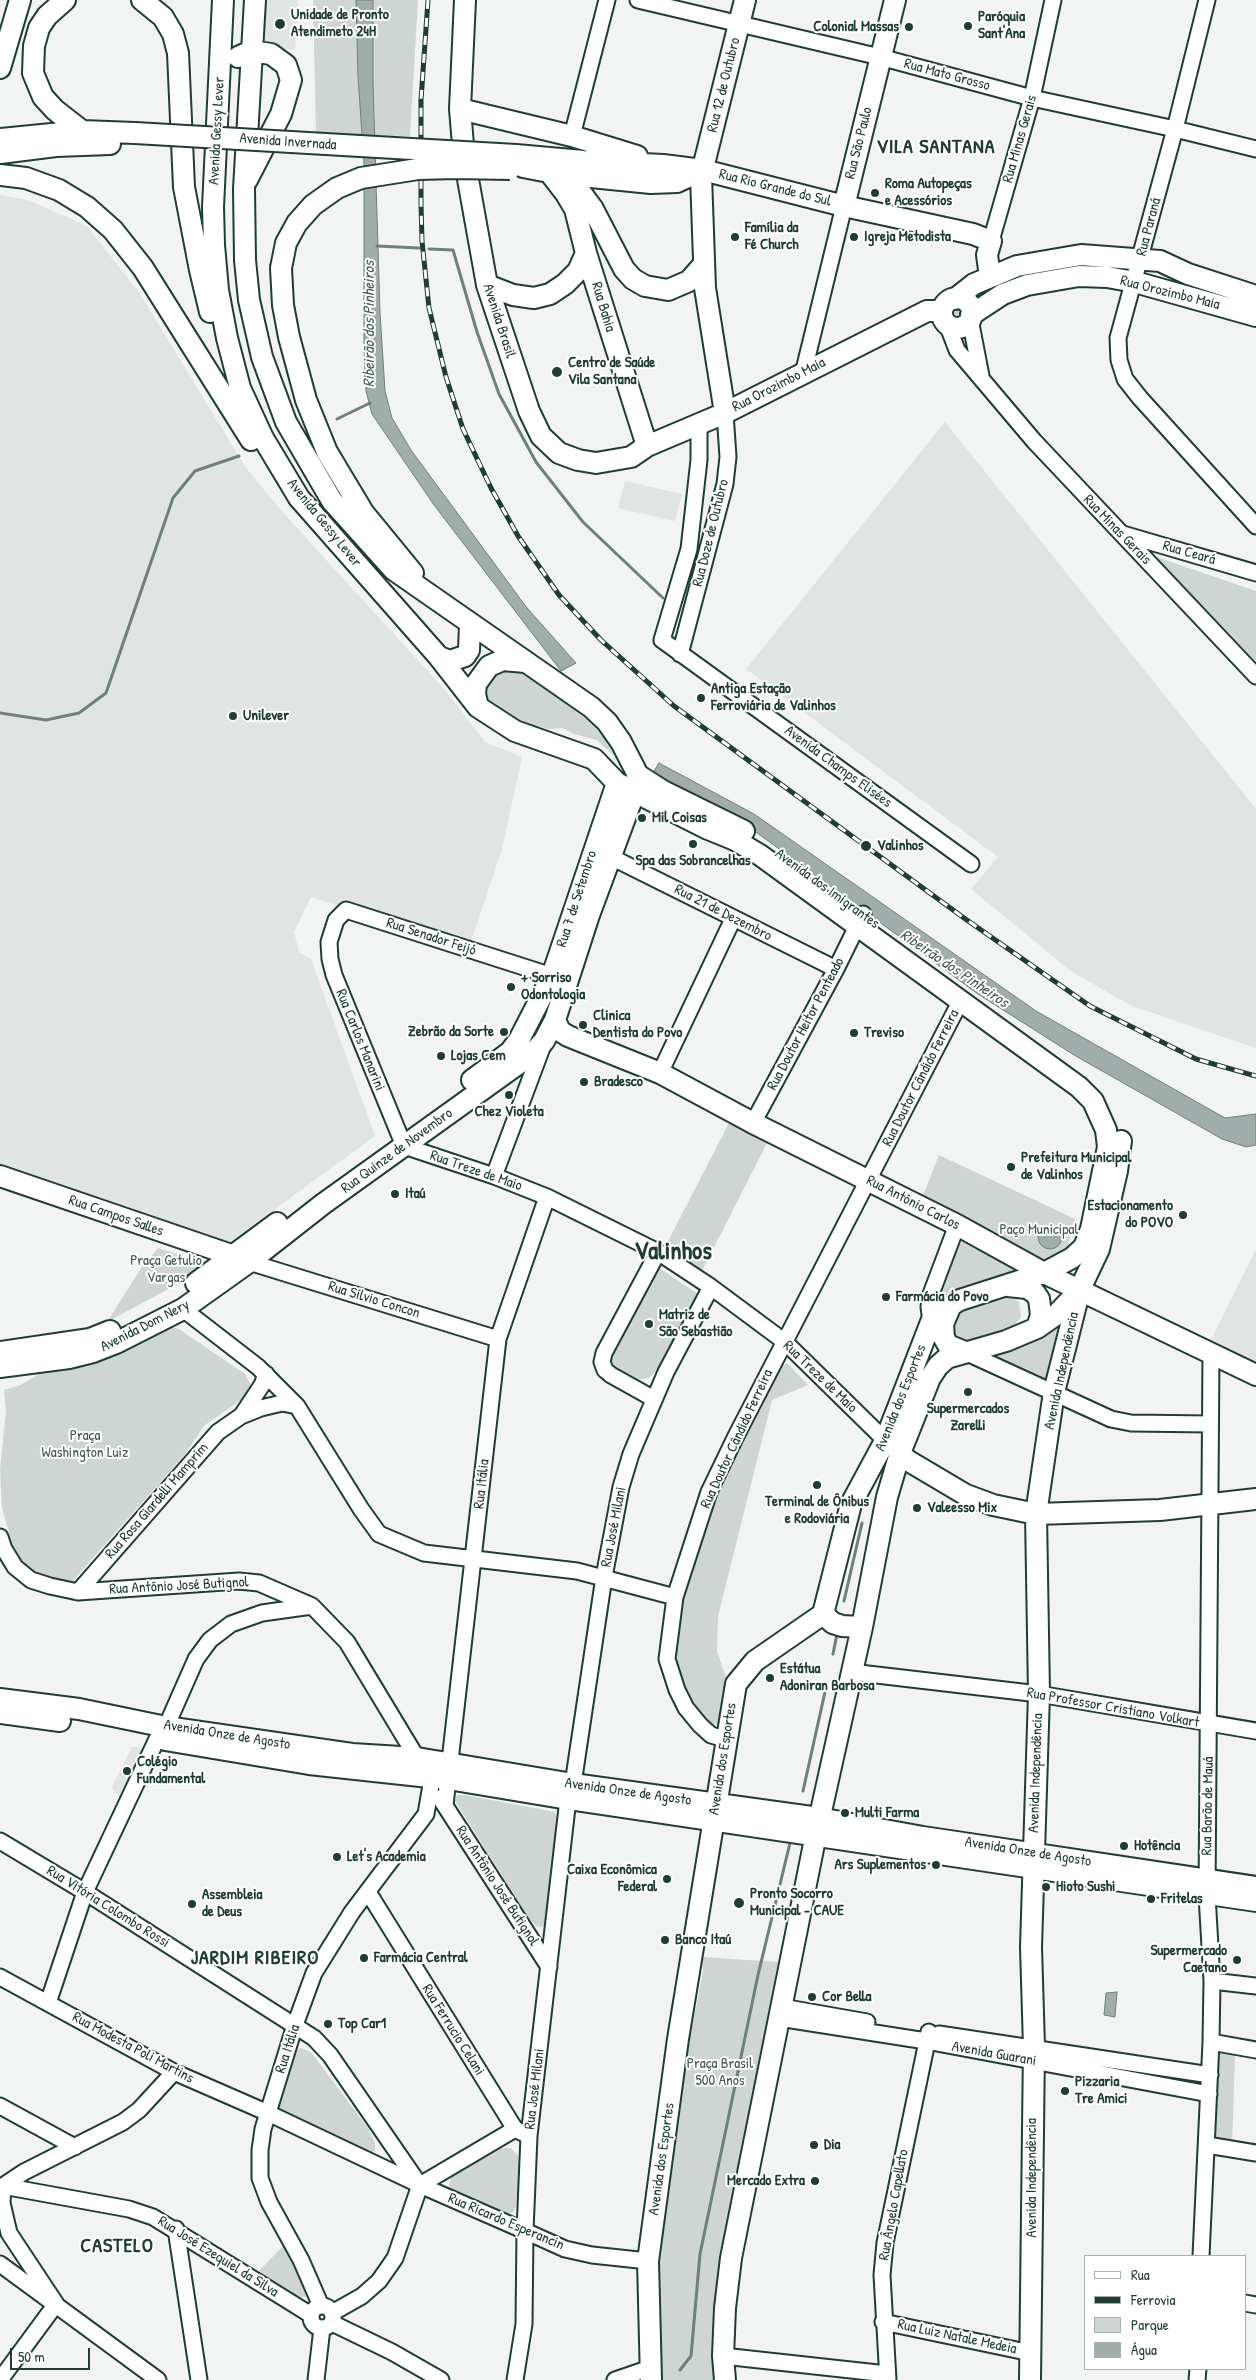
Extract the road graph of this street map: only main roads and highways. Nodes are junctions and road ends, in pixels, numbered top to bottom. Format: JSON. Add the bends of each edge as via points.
{"nodes":[{"id":1,"x":20,"y":0,"type":"edge"},
{"id":2,"x":65,"y":0,"type":"edge"},
{"id":3,"x":142,"y":0,"type":"edge"},
{"id":4,"x":224,"y":0,"type":"edge"},
{"id":5,"x":255,"y":0,"type":"edge"},
{"id":6,"x":465,"y":0,"type":"edge"},
{"id":7,"x":746,"y":0,"type":"edge"},
{"id":8,"x":896,"y":0,"type":"edge"},
{"id":9,"x":251,"y":51,"type":"junction"},
{"id":10,"x":0,"y":68,"type":"edge"},
{"id":11,"x":220,"y":72,"type":"junction"},
{"id":12,"x":460,"y":109,"type":"junction"},
{"id":13,"x":82,"y":131,"type":"junction"},
{"id":14,"x":0,"y":138,"type":"edge"},
{"id":15,"x":134,"y":139,"type":"junction"},
{"id":16,"x":0,"y":153,"type":"edge"},
{"id":17,"x":516,"y":165,"type":"junction"},
{"id":18,"x":663,"y":165,"type":"junction"},
{"id":19,"x":703,"y":170,"type":"junction"},
{"id":20,"x":554,"y":173,"type":"junction"},
{"id":21,"x":0,"y":175,"type":"edge"},
{"id":22,"x":244,"y":189,"type":"junction"},
{"id":23,"x":844,"y":206,"type":"junction"},
{"id":24,"x":991,"y":241,"type":"joint"},
{"id":25,"x":586,"y":253,"type":"junction"},
{"id":26,"x":704,"y":264,"type":"junction"},
{"id":27,"x":990,"y":277,"type":"junction"},
{"id":28,"x":487,"y":284,"type":"junction"},
{"id":29,"x":1003,"y":294,"type":"junction"},
{"id":30,"x":1256,"y":296,"type":"edge"},
{"id":31,"x":948,"y":311,"type":"junction"},
{"id":32,"x":1256,"y":316,"type":"edge"},
{"id":33,"x":240,"y":388,"type":"junction"},
{"id":34,"x":725,"y":413,"type":"junction"},
{"id":35,"x":647,"y":446,"type":"junction"},
{"id":36,"x":299,"y":498,"type":"junction"},
{"id":37,"x":434,"y":597,"type":"junction"},
{"id":38,"x":470,"y":625,"type":"junction"},
{"id":39,"x":439,"y":657,"type":"junction"},
{"id":40,"x":525,"y":662,"type":"junction"},
{"id":41,"x":478,"y":707,"type":"junction"},
{"id":42,"x":616,"y":783,"type":"junction"},
{"id":43,"x":637,"y":784,"type":"junction"},
{"id":44,"x":602,"y":852,"type":"junction"},
{"id":45,"x":860,"y":919,"type":"junction"},
{"id":46,"x":555,"y":1020,"type":"junction"},
{"id":47,"x":568,"y":1036,"type":"junction"},
{"id":48,"x":519,"y":1040,"type":"junction"},
{"id":49,"x":544,"y":1041,"type":"junction"},
{"id":50,"x":401,"y":1140,"type":"junction"},
{"id":51,"x":0,"y":1176,"type":"edge"},
{"id":52,"x":241,"y":1259,"type":"junction"},
{"id":53,"x":1044,"y":1273,"type":"junction"},
{"id":54,"x":1006,"y":1286,"type":"junction"},
{"id":55,"x":1080,"y":1291,"type":"junction"},
{"id":56,"x":952,"y":1305,"type":"junction"},
{"id":57,"x":1037,"y":1328,"type":"junction"},
{"id":58,"x":0,"y":1352,"type":"edge"},
{"id":59,"x":964,"y":1352,"type":"junction"},
{"id":60,"x":0,"y":1367,"type":"edge"},
{"id":61,"x":1256,"y":1374,"type":"edge"},
{"id":62,"x":893,"y":1447,"type":"junction"},
{"id":63,"x":1256,"y":1499,"type":"edge"},
{"id":64,"x":1036,"y":1514,"type":"junction"},
{"id":65,"x":823,"y":1614,"type":"junction"},
{"id":66,"x":862,"y":1627,"type":"junction"},
{"id":67,"x":0,"y":1699,"type":"edge"},
{"id":68,"x":0,"y":1713,"type":"edge"},
{"id":69,"x":162,"y":1733,"type":"junction"},
{"id":70,"x":716,"y":1812,"type":"junction"},
{"id":71,"x":817,"y":1826,"type":"junction"},
{"id":72,"x":1033,"y":1861,"type":"junction"},
{"id":73,"x":1208,"y":1887,"type":"junction"},
{"id":74,"x":1256,"y":1887,"type":"edge"},
{"id":75,"x":1256,"y":1901,"type":"edge"},
{"id":76,"x":651,"y":2374,"type":"edge"},
{"id":77,"x":725,"y":2380,"type":"edge"},
{"id":78,"x":1030,"y":2380,"type":"edge"}],
"edges":[{"from":1,"to":10,"type":"main road"},
{"from":2,"to":13,"type":"main road","via":[[39,28],[32,73],[55,110]]},
{"from":3,"to":33,"type":"main road","via":[[163,17],[173,34],[178,53],[184,187],[191,226],[219,347]]},
{"from":4,"to":11,"type":"main road","name":"Avenida Gessy Lever"},
{"from":5,"to":9,"type":"main road","name":"Avenida Gessy Lever"},
{"from":6,"to":12,"type":"main road","name":"Avenida Brasil"},
{"from":7,"to":19,"type":"main road","name":"Rua 12 de Outubro"},
{"from":8,"to":23,"type":"main road","name":"Rua São Paulo"},
{"from":9,"to":11,"type":"main road"},
{"from":9,"to":22,"type":"main road","name":"Avenida Gessy Lever"},
{"from":9,"to":22,"type":"main road","via":[[280,59],[291,80],[281,114]]},
{"from":11,"to":33,"type":"main road","name":"Avenida Gessy Lever","via":[[214,245],[220,299]]},
{"from":12,"to":18,"type":"main road","via":[[572,136]]},
{"from":12,"to":28,"type":"main road","name":"Avenida Brasil","via":[[464,157]]},
{"from":13,"to":14,"type":"main road","name":"Avenida Invernada"},
{"from":13,"to":15,"type":"main road","name":"Avenida Invernada"},
{"from":15,"to":16,"type":"main road","name":"Avenida Invernada"},
{"from":15,"to":17,"type":"main road","name":"Avenida Invernada"},
{"from":17,"to":18,"type":"main road","via":[[583,161]]},
{"from":17,"to":20,"type":"main road","name":"Rua Rio Grande do Sul"},
{"from":17,"to":37,"type":"main road","bridge":true,"via":[[418,169],[361,178],[337,188],[313,205],[297,223],[286,243],[281,268],[289,337],[306,400],[327,452],[363,512]]},
{"from":18,"to":19,"type":"main road"},
{"from":19,"to":20,"type":"main road","name":"Rua Rio Grande do Sul","via":[[677,182],[651,183]]},
{"from":19,"to":23,"type":"main road","name":"Rua Rio Grande do Sul"},
{"from":19,"to":26,"type":"main road","name":"Rua Doze de Outubro"},
{"from":20,"to":25,"type":"main road","name":"Rua Bahia","via":[[575,209]]},
{"from":20,"to":26,"type":"main road","via":[[576,186],[593,208],[624,269],[633,279],[645,286],[668,290],[689,281]]},
{"from":21,"to":36,"type":"main road","via":[[26,178],[59,190],[87,207],[113,230],[143,268],[263,458]]},
{"from":22,"to":37,"type":"main road","name":"Avenida Gessy Lever","via":[[249,300],[262,357],[286,422],[316,478],[352,525],[394,570]]},
{"from":23,"to":24,"type":"main road","name":"Rua Rio Grande do Sul","via":[[973,234]]},
{"from":24,"to":27,"type":"main road","name":"Rua Minas Gerais","via":[[987,255]]},
{"from":25,"to":28,"type":"main road","via":[[578,271],[550,294],[534,298],[514,295]]},
{"from":25,"to":35,"type":"main road","name":"Rua Bahia"},
{"from":26,"to":34,"type":"main road","name":"Rua Doze de Outubro"},
{"from":27,"to":29,"type":"main road"},
{"from":27,"to":30,"type":"main road","name":"Rua Orozimbo Maia","via":[[1017,266],[1060,257],[1140,258],[1160,261],[1188,274]]},
{"from":27,"to":31,"type":"main road","name":"Rua Orozimbo Maia","via":[[974,284]]},
{"from":28,"to":35,"type":"main road","name":"Avenida Brasil","via":[[529,411],[541,436],[559,453],[596,463],[631,457]]},
{"from":29,"to":31,"type":"main road","name":"Rua Orozimbo Maia","via":[[971,317],[968,304],[960,299]]},
{"from":29,"to":32,"type":"main road","name":"Rua Orozimbo Maia","via":[[1027,285],[1079,276],[1108,277]]},
{"from":31,"to":34,"type":"main road","name":"Rua Orozimbo Maia","via":[[927,311]]},
{"from":33,"to":36,"type":"main road","name":"Avenida Gessy Lever","via":[[263,438]]},
{"from":34,"to":35,"type":"main road","name":"Avenida Brasil"},
{"from":36,"to":39,"type":"main road","name":"Avenida Gessy Lever"},
{"from":37,"to":38,"type":"main road","name":"Avenida Gessy Lever"},
{"from":38,"to":39,"type":"main road","via":[[469,650],[465,656],[450,661]]},
{"from":38,"to":40,"type":"main road","name":"Avenida Gessy Lever"},
{"from":39,"to":41,"type":"main road","name":"Avenida Gessy Lever"},
{"from":40,"to":41,"type":"main road","via":[[502,660],[489,666],[476,684]]},
{"from":40,"to":43,"type":"main road","name":"Avenida Gessy Lever","via":[[559,682],[607,722],[621,742]]},
{"from":41,"to":42,"type":"main road","name":"Avenida Gessy Lever","via":[[514,731],[594,759]]},
{"from":42,"to":43,"type":"main road","name":"Avenida dos Imigrantes"},
{"from":42,"to":44,"type":"main road","name":"Rua 7 de Setembro"},
{"from":43,"to":44,"type":"main road","name":"Rua 7 de Setembro"},
{"from":43,"to":45,"type":"main road","name":"Avenida dos Imigrantes","via":[[708,829],[760,854]]},
{"from":44,"to":46,"type":"main road","name":"Rua 7 de Setembro"},
{"from":44,"to":48,"type":"main road","name":"Rua 7 de Setembro","via":[[552,976]]},
{"from":45,"to":53,"type":"main road","name":"Avenida dos Imigrantes","via":[[960,1002],[1079,1087],[1093,1101],[1106,1130],[1108,1147],[1091,1229],[1084,1247],[1072,1258]]},
{"from":45,"to":55,"type":"main road","name":"Avenida dos Imigrantes","via":[[1086,1077],[1106,1100],[1121,1138],[1118,1171],[1099,1249]]},
{"from":46,"to":47,"type":"main road","name":"Rua Antônio Carlos","via":[[560,1031]]},
{"from":46,"to":49,"type":"main road","name":"Rua 7 de Setembro"},
{"from":47,"to":49,"type":"main road"},
{"from":47,"to":53,"type":"main road","name":"Rua Antônio Carlos","via":[[660,1073]]},
{"from":48,"to":49,"type":"main road"},
{"from":48,"to":50,"type":"main road","name":"Rua Quinze de Novembro","via":[[510,1052]]},
{"from":49,"to":50,"type":"main road","name":"Rua Quinze de Novembro","via":[[525,1068]]},
{"from":50,"to":52,"type":"main road","name":"Rua Quinze de Novembro","via":[[324,1204]]},
{"from":51,"to":52,"type":"main road","name":"Rua Campos Salles"},
{"from":52,"to":58,"type":"main road","name":"Avenida Dom Nery","via":[[121,1327],[90,1339]]},
{"from":52,"to":60,"type":"main road","name":"Avenida Dom Nery","via":[[183,1309],[116,1343],[69,1358]]},
{"from":53,"to":54,"type":"main road","name":"Avenida dos Esportes"},
{"from":53,"to":55,"type":"main road","name":"Rua Antônio Carlos"},
{"from":54,"to":56,"type":"main road","name":"Avenida dos Esportes"},
{"from":54,"to":57,"type":"main road","via":[[1027,1288],[1035,1293],[1041,1315]]},
{"from":55,"to":57,"type":"main road","name":"Avenida dos Esportes"},
{"from":55,"to":61,"type":"main road","name":"Rua Antônio Carlos"},
{"from":55,"to":64,"type":"main road","name":"Avenida Independência","via":[[1054,1392]]},
{"from":56,"to":59,"type":"main road","via":[[943,1324],[944,1338],[948,1345]]},
{"from":56,"to":62,"type":"main road","name":"Avenida dos Esportes","via":[[931,1322]]},
{"from":57,"to":59,"type":"main road","name":"Avenida dos Esportes","via":[[1006,1341]]},
{"from":59,"to":62,"type":"main road","name":"Avenida dos Esportes","via":[[938,1366]]},
{"from":62,"to":64,"type":"main road","name":"Rua Treze de Maio","via":[[908,1460],[966,1495],[993,1505]]},
{"from":62,"to":65,"type":"main road","name":"Avenida dos Esportes","via":[[851,1504]]},
{"from":62,"to":66,"type":"main road","name":"Avenida dos Esportes","via":[[888,1497]]},
{"from":63,"to":64,"type":"main road","name":"Rua Treze de Maio","via":[[1160,1510]]},
{"from":64,"to":72,"type":"main road","name":"Avenida Independência","via":[[1039,1694]]},
{"from":65,"to":66,"type":"main road","via":[[833,1623]]},
{"from":65,"to":70,"type":"main road","name":"Avenida dos Esportes","via":[[773,1647],[744,1671],[736,1684]]},
{"from":66,"to":71,"type":"main road","name":"Avenida dos Esportes"},
{"from":67,"to":69,"type":"main road","name":"Avenida Onze de Agosto","via":[[78,1709]]},
{"from":68,"to":69,"type":"main road","name":"Avenida Onze de Agosto"},
{"from":69,"to":70,"type":"main road","name":"Avenida Onze de Agosto","via":[[309,1764],[434,1772]]},
{"from":70,"to":71,"type":"main road","name":"Avenida Onze de Agosto"},
{"from":70,"to":76,"type":"main road","name":"Avenida dos Esportes","via":[[678,2039],[648,2261]]},
{"from":71,"to":72,"type":"main road","name":"Avenida Onze de Agosto"},
{"from":71,"to":77,"type":"main road","name":"Avenida dos Esportes","via":[[731,2258],[725,2308]]},
{"from":72,"to":73,"type":"main road","name":"Avenida Onze de Agosto","via":[[1119,1880]]},
{"from":72,"to":78,"type":"main road","name":"Avenida Independência"},
{"from":73,"to":74,"type":"main road","name":"Avenida Onze de Agosto"},
{"from":73,"to":75,"type":"main road","name":"Avenida Onze de Agosto"}]}
